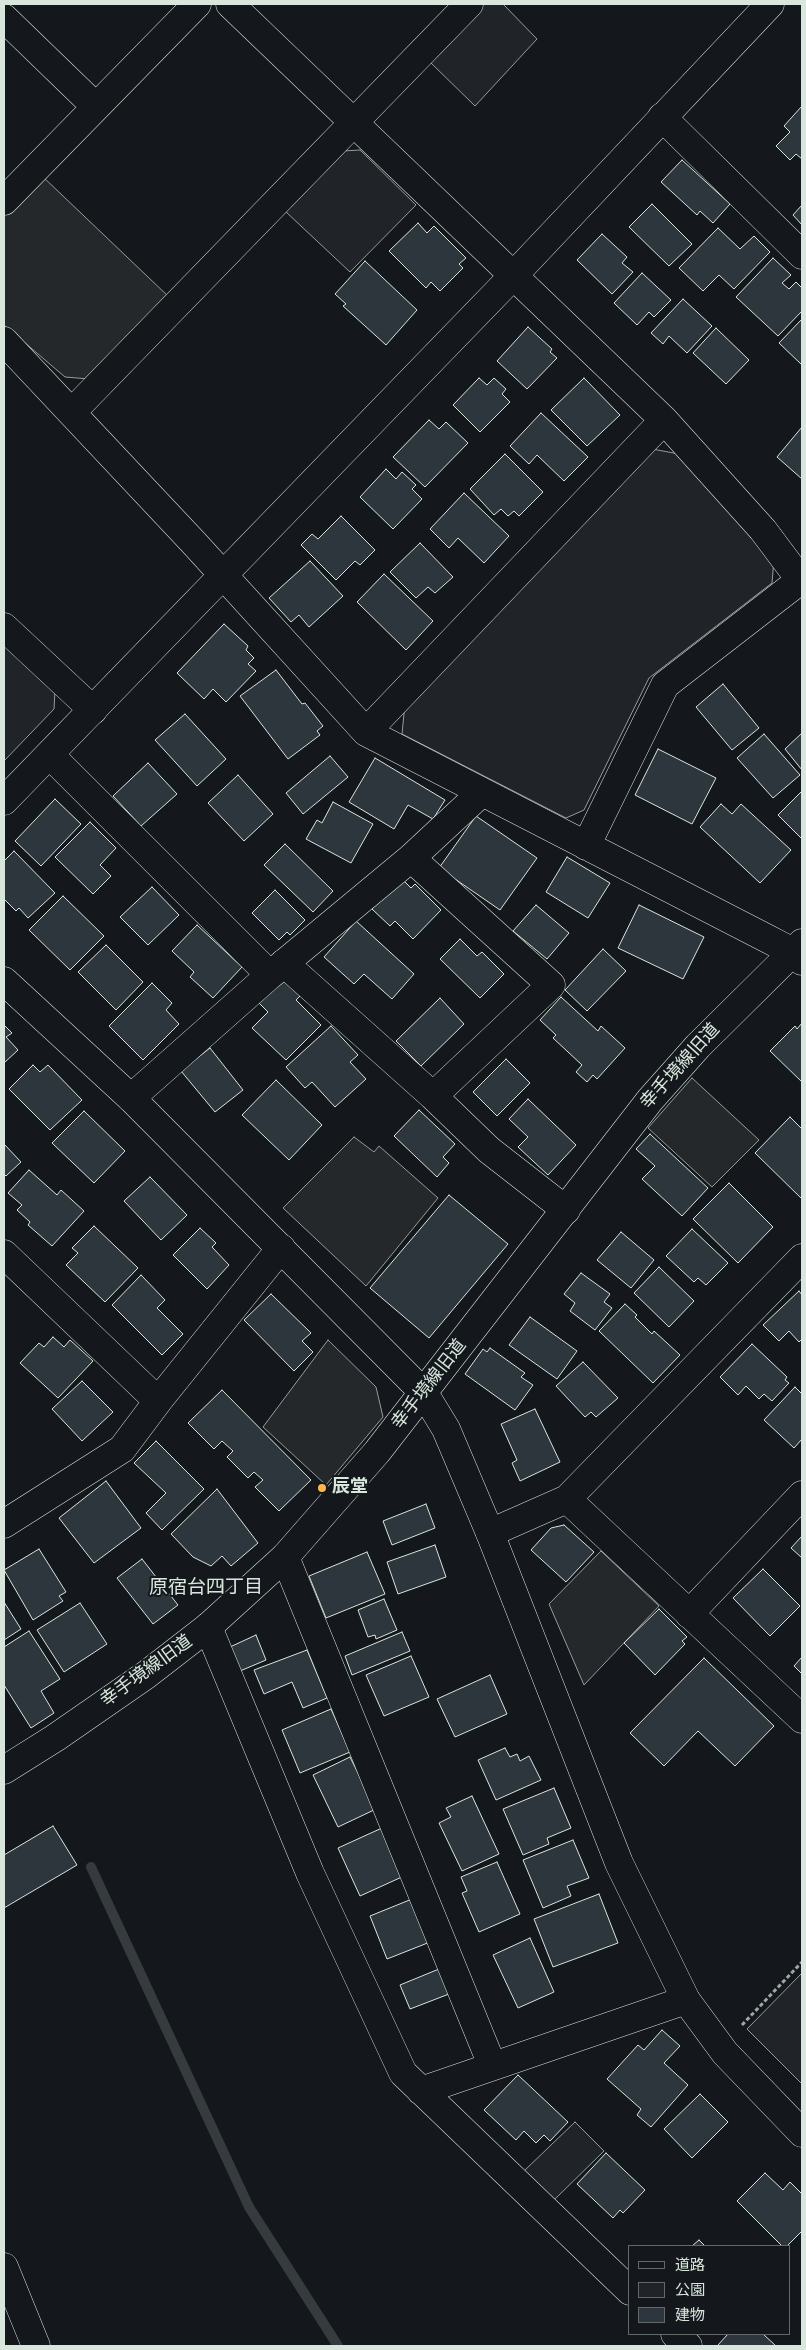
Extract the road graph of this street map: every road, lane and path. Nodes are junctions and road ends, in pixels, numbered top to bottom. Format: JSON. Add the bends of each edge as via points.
{"nodes":[{"id":1,"x":197,"y":4,"type":"edge"},
{"id":2,"x":230,"y":4,"type":"edge"},
{"id":3,"x":469,"y":4,"type":"edge"},
{"id":4,"x":770,"y":4,"type":"edge"},
{"id":5,"x":4,"y":18,"type":"edge"},
{"id":6,"x":96,"y":107,"type":"junction"},
{"id":7,"x":662,"y":117,"type":"junction"},
{"id":8,"x":354,"y":122,"type":"junction"},
{"id":9,"x":4,"y":201,"type":"edge"},
{"id":10,"x":802,"y":255,"type":"edge"},
{"id":11,"x":513,"y":276,"type":"junction"},
{"id":12,"x":4,"y":342,"type":"edge"},
{"id":13,"x":72,"y":412,"type":"junction"},
{"id":14,"x":664,"y":420,"type":"junction"},
{"id":15,"x":222,"y":575,"type":"junction"},
{"id":16,"x":802,"y":580,"type":"edge"},
{"id":17,"x":4,"y":627,"type":"edge"},
{"id":18,"x":93,"y":710,"type":"junction"},
{"id":19,"x":366,"y":732,"type":"junction"},
{"id":20,"x":50,"y":754,"type":"junction"},
{"id":21,"x":481,"y":793,"type":"junction"},
{"id":22,"x":4,"y":801,"type":"edge"},
{"id":23,"x":586,"y":846,"type":"junction"},
{"id":24,"x":411,"y":858,"type":"junction"},
{"id":25,"x":799,"y":952,"type":"edge"},
{"id":26,"x":277,"y":969,"type":"junction"},
{"id":27,"x":4,"y":982,"type":"edge"},
{"id":28,"x":433,"y":1096,"type":"junction"},
{"id":29,"x":130,"y":1098,"type":"junction"},
{"id":30,"x":566,"y":1210,"type":"junction"},
{"id":31,"x":281,"y":1248,"type":"junction"},
{"id":32,"x":4,"y":1254,"type":"edge"},
{"id":33,"x":802,"y":1258,"type":"edge"},
{"id":34,"x":424,"y":1393,"type":"junction"},
{"id":35,"x":158,"y":1401,"type":"junction"},
{"id":36,"x":802,"y":1496,"type":"edge"},
{"id":37,"x":567,"y":1499,"type":"junction"},
{"id":38,"x":4,"y":1524,"type":"edge"},
{"id":39,"x":490,"y":1533,"type":"junction"},
{"id":40,"x":285,"y":1557,"type":"junction"},
{"id":41,"x":689,"y":1614,"type":"junction"},
{"id":42,"x":208,"y":1627,"type":"junction"},
{"id":43,"x":802,"y":1719,"type":"edge"},
{"id":44,"x":4,"y":1770,"type":"edge"},
{"id":45,"x":802,"y":1962,"type":"edge"},
{"id":46,"x":686,"y":2000,"type":"junction"},
{"id":47,"x":738,"y":2029,"type":"dead end"},
{"id":48,"x":492,"y":2065,"type":"junction"},
{"id":49,"x":421,"y":2091,"type":"junction"},
{"id":50,"x":802,"y":2133,"type":"edge"},
{"id":51,"x":4,"y":2267,"type":"edge"},
{"id":52,"x":628,"y":2289,"type":"edge"},
{"id":53,"x":675,"y":2335,"type":"edge"},
{"id":54,"x":36,"y":2346,"type":"edge"},
{"id":55,"x":688,"y":2346,"type":"edge"}],
"edges":[{"from":1,"to":6,"type":"street"},
{"from":2,"to":8,"type":"street"},
{"from":3,"to":8,"type":"street"},
{"from":4,"to":7,"type":"street"},
{"from":5,"to":6,"type":"street"},
{"from":6,"to":9,"type":"street"},
{"from":7,"to":10,"type":"street"},
{"from":7,"to":11,"type":"street"},
{"from":8,"to":11,"type":"street"},
{"from":8,"to":13,"type":"street"},
{"from":11,"to":14,"type":"street"},
{"from":11,"to":15,"type":"street"},
{"from":12,"to":13,"type":"street"},
{"from":13,"to":15,"type":"street"},
{"from":14,"to":16,"type":"street","via":[[763,530]]},
{"from":14,"to":19,"type":"street"},
{"from":15,"to":18,"type":"street"},
{"from":15,"to":19,"type":"street"},
{"from":16,"to":23,"type":"street","via":[[665,686]]},
{"from":17,"to":18,"type":"street"},
{"from":18,"to":20,"type":"street"},
{"from":19,"to":21,"type":"street"},
{"from":20,"to":22,"type":"street"},
{"from":20,"to":26,"type":"street"},
{"from":21,"to":23,"type":"street"},
{"from":21,"to":24,"type":"street"},
{"from":23,"to":25,"type":"street"},
{"from":24,"to":26,"type":"street"},
{"from":24,"to":28,"type":"street","via":[[551,985]]},
{"from":25,"to":30,"type":"street","name":"幸手境線旧道","via":[[705,1039],[610,1149]]},
{"from":26,"to":28,"type":"street"},
{"from":26,"to":29,"type":"street"},
{"from":27,"to":29,"type":"street"},
{"from":28,"to":30,"type":"street","via":[[489,1150]]},
{"from":29,"to":31,"type":"street"},
{"from":30,"to":34,"type":"street","name":"幸手境線旧道"},
{"from":31,"to":34,"type":"street"},
{"from":31,"to":35,"type":"street"},
{"from":32,"to":35,"type":"street"},
{"from":33,"to":37,"type":"street"},
{"from":34,"to":39,"type":"street","via":[[446,1430]]},
{"from":34,"to":40,"type":"street","name":"幸手境線旧道","via":[[335,1502]]},
{"from":35,"to":38,"type":"street","via":[[122,1449]]},
{"from":36,"to":41,"type":"street"},
{"from":37,"to":39,"type":"street"},
{"from":37,"to":41,"type":"street"},
{"from":39,"to":46,"type":"street","via":[[619,1862]]},
{"from":40,"to":42,"type":"street","name":"幸手境線旧道"},
{"from":40,"to":48,"type":"street"},
{"from":41,"to":43,"type":"street"},
{"from":42,"to":44,"type":"street","name":"幸手境線旧道","via":[[146,1675]]},
{"from":42,"to":49,"type":"street","via":[[310,1873],[404,2073]]},
{"from":45,"to":47,"type":"path"},
{"from":46,"to":48,"type":"street"},
{"from":46,"to":50,"type":"street","via":[[725,2052]]},
{"from":48,"to":49,"type":"street"},
{"from":49,"to":52,"type":"street"},
{"from":51,"to":54,"type":"street"},
{"from":53,"to":55,"type":"street"}]}
